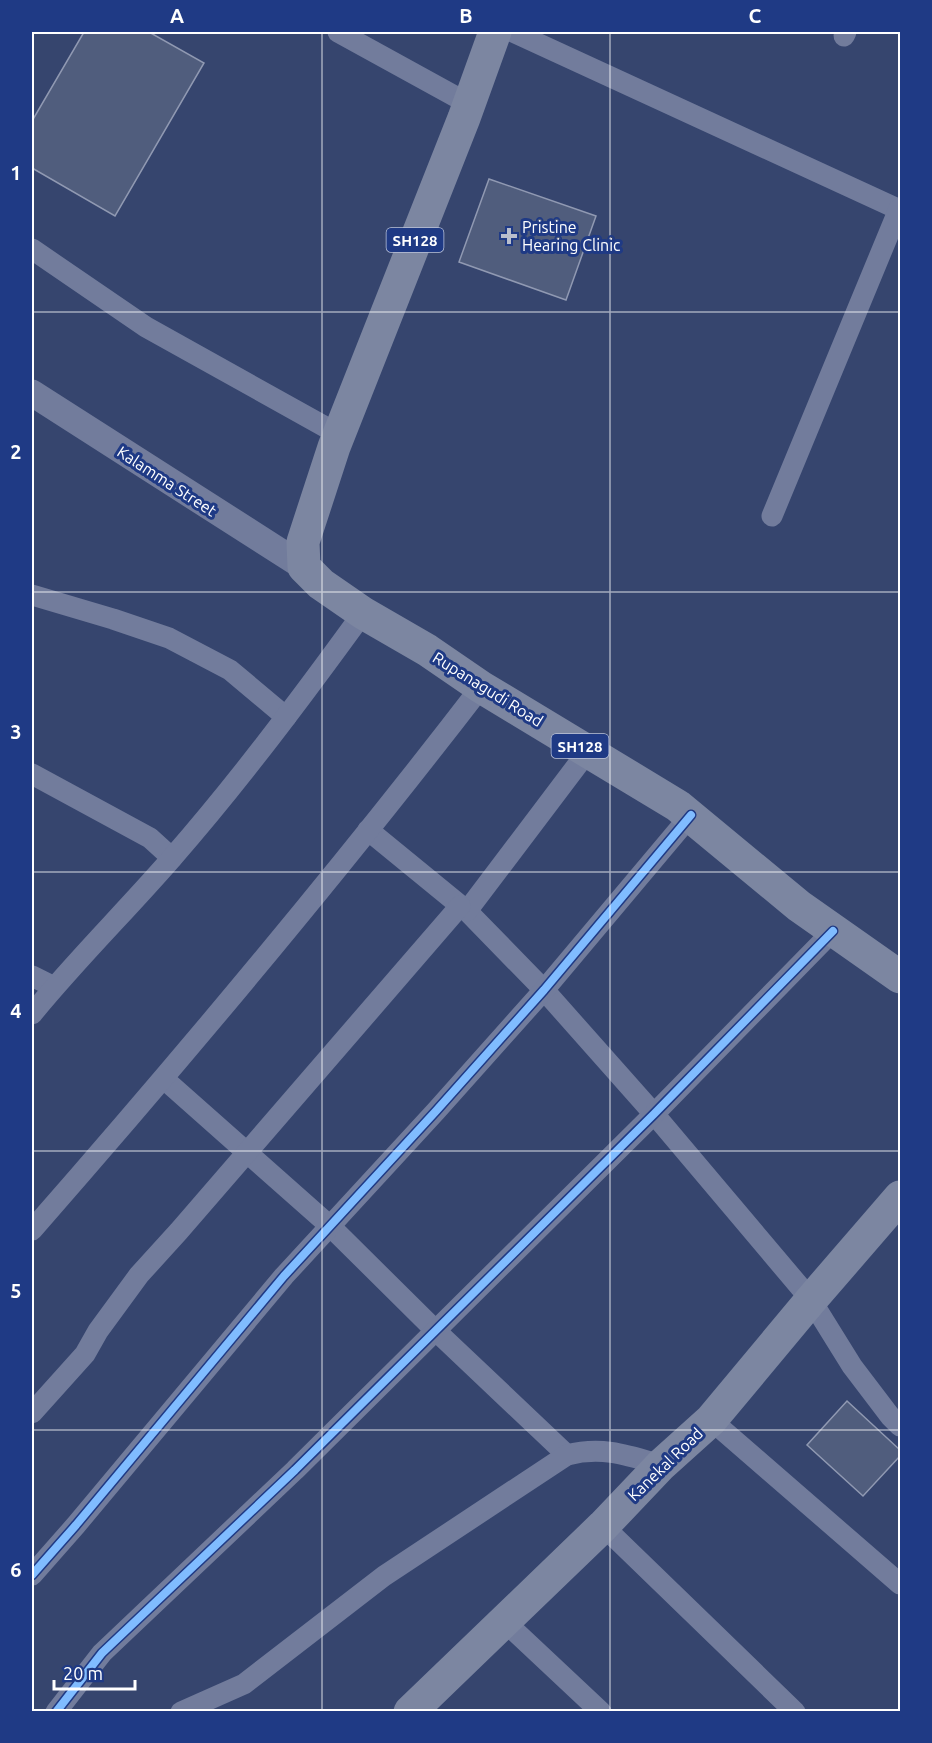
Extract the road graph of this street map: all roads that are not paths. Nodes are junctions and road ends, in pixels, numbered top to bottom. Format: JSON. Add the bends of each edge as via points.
{"nodes":[{"id":1,"x":338,"y":32,"type":"edge"},
{"id":2,"x":495,"y":32,"type":"edge"},
{"id":3,"x":513,"y":32,"type":"edge"},
{"id":4,"x":469,"y":104,"type":"junction"},
{"id":5,"x":900,"y":209,"type":"edge"},
{"id":6,"x":32,"y":249,"type":"edge"},
{"id":7,"x":32,"y":393,"type":"edge"},
{"id":8,"x":336,"y":441,"type":"junction"},
{"id":9,"x":772,"y":516,"type":"dead end"},
{"id":10,"x":304,"y":567,"type":"junction"},
{"id":11,"x":32,"y":595,"type":"edge"},
{"id":12,"x":363,"y":613,"type":"junction"},
{"id":13,"x":481,"y":687,"type":"junction"},
{"id":14,"x":286,"y":717,"type":"junction"},
{"id":15,"x":588,"y":751,"type":"junction"},
{"id":16,"x":32,"y":774,"type":"edge"},
{"id":17,"x":691,"y":815,"type":"junction"},
{"id":18,"x":368,"y":830,"type":"junction"},
{"id":19,"x":172,"y":858,"type":"junction"},
{"id":20,"x":464,"y":909,"type":"junction"},
{"id":21,"x":833,"y":931,"type":"junction"},
{"id":22,"x":32,"y":976,"type":"edge"},
{"id":23,"x":900,"y":977,"type":"edge"},
{"id":24,"x":54,"y":987,"type":"junction"},
{"id":25,"x":544,"y":990,"type":"junction"},
{"id":26,"x":32,"y":1014,"type":"edge"},
{"id":27,"x":164,"y":1079,"type":"junction"},
{"id":28,"x":654,"y":1114,"type":"junction"},
{"id":29,"x":247,"y":1153,"type":"junction"},
{"id":30,"x":900,"y":1197,"type":"edge"},
{"id":31,"x":330,"y":1226,"type":"junction"},
{"id":32,"x":32,"y":1230,"type":"edge"},
{"id":33,"x":811,"y":1300,"type":"junction"},
{"id":34,"x":435,"y":1330,"type":"junction"},
{"id":35,"x":32,"y":1413,"type":"edge"},
{"id":36,"x":711,"y":1420,"type":"junction"},
{"id":37,"x":900,"y":1426,"type":"edge"},
{"id":38,"x":567,"y":1455,"type":"junction"},
{"id":39,"x":661,"y":1465,"type":"junction"},
{"id":40,"x":603,"y":1526,"type":"junction"},
{"id":41,"x":32,"y":1575,"type":"edge"},
{"id":42,"x":900,"y":1584,"type":"edge"},
{"id":43,"x":504,"y":1621,"type":"junction"},
{"id":44,"x":416,"y":1710,"type":"edge"},
{"id":45,"x":56,"y":1712,"type":"edge"},
{"id":46,"x":181,"y":1712,"type":"edge"},
{"id":47,"x":601,"y":1712,"type":"edge"},
{"id":48,"x":795,"y":1712,"type":"edge"}],
"edges":[{"from":1,"to":4,"type":"street"},
{"from":2,"to":4,"type":"main road","number":"SH128"},
{"from":3,"to":5,"type":"street"},
{"from":4,"to":8,"type":"main road","number":"SH128"},
{"from":5,"to":9,"type":"street"},
{"from":6,"to":8,"type":"street","via":[[146,327]]},
{"from":7,"to":10,"type":"street","name":"Kalamma Street","number":"SH128"},
{"from":8,"to":10,"type":"main road","number":"SH128","via":[[303,542]]},
{"from":10,"to":12,"type":"main road","name":"Rupanagudi Road","number":"SH128"},
{"from":11,"to":14,"type":"street","via":[[169,638],[230,670]]},
{"from":12,"to":13,"type":"main road","name":"Rupanagudi Road","number":"SH128"},
{"from":12,"to":14,"type":"street"},
{"from":13,"to":15,"type":"main road","name":"Rupanagudi Road","number":"SH128"},
{"from":13,"to":18,"type":"street"},
{"from":14,"to":19,"type":"street"},
{"from":15,"to":17,"type":"main road","name":"Rupanagudi Road","number":"SH128"},
{"from":15,"to":20,"type":"street"},
{"from":16,"to":19,"type":"street","via":[[150,838]]},
{"from":17,"to":21,"type":"main road","name":"Rupanagudi Road","number":"SH128"},
{"from":17,"to":25,"type":"street"},
{"from":18,"to":20,"type":"street"},
{"from":18,"to":27,"type":"street"},
{"from":19,"to":24,"type":"street"},
{"from":20,"to":25,"type":"street"},
{"from":20,"to":29,"type":"street"},
{"from":21,"to":23,"type":"main road","name":"Rupanagudi Road","number":"SH128"},
{"from":21,"to":28,"type":"street"},
{"from":22,"to":24,"type":"street"},
{"from":24,"to":26,"type":"street"},
{"from":25,"to":28,"type":"street"},
{"from":25,"to":31,"type":"street"},
{"from":27,"to":29,"type":"street"},
{"from":27,"to":32,"type":"street"},
{"from":28,"to":33,"type":"street"},
{"from":28,"to":34,"type":"street"},
{"from":29,"to":31,"type":"street"},
{"from":29,"to":35,"type":"street","via":[[139,1275],[85,1354]]},
{"from":30,"to":33,"type":"main road","name":"Kanekal Road"},
{"from":31,"to":34,"type":"street"},
{"from":31,"to":41,"type":"street"},
{"from":33,"to":36,"type":"main road","name":"Kanekal Road"},
{"from":33,"to":37,"type":"street","via":[[852,1365]]},
{"from":34,"to":38,"type":"street"},
{"from":34,"to":45,"type":"street","via":[[296,1470],[102,1653]]},
{"from":36,"to":39,"type":"main road","name":"Kanekal Road"},
{"from":36,"to":42,"type":"street"},
{"from":38,"to":39,"type":"street","via":[[587,1450],[623,1454]]},
{"from":38,"to":46,"type":"street","via":[[384,1576],[244,1684]]},
{"from":39,"to":40,"type":"main road","name":"Kanekal Road"},
{"from":40,"to":43,"type":"main road","name":"Kanekal Road"},
{"from":40,"to":48,"type":"street"},
{"from":43,"to":44,"type":"main road","name":"Kanekal Road"},
{"from":43,"to":47,"type":"street"}]}
